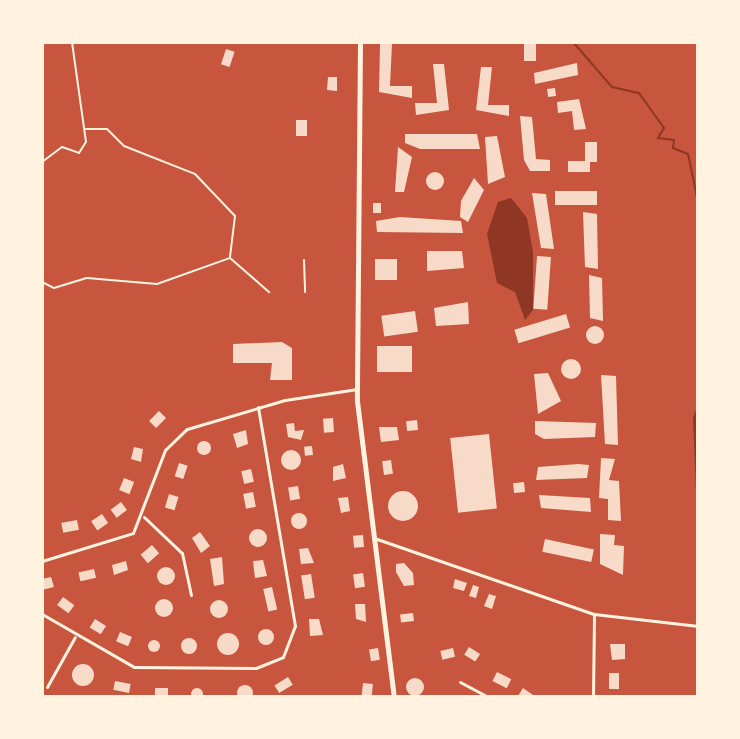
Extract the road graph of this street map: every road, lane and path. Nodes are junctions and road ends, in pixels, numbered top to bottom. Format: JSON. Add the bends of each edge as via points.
{"nodes":[{"id":1,"x":72,"y":42,"type":"edge"},
{"id":2,"x":360,"y":42,"type":"edge"},
{"id":3,"x":86,"y":129,"type":"junction"},
{"id":4,"x":42,"y":162,"type":"edge"},
{"id":5,"x":230,"y":258,"type":"junction"},
{"id":6,"x":304,"y":260,"type":"dead end"},
{"id":7,"x":42,"y":282,"type":"edge"},
{"id":8,"x":269,"y":292,"type":"dead end"},
{"id":9,"x":305,"y":292,"type":"dead end"},
{"id":10,"x":357,"y":389,"type":"junction"},
{"id":11,"x":258,"y":407,"type":"junction"},
{"id":12,"x":144,"y":517,"type":"junction"},
{"id":13,"x":377,"y":539,"type":"junction"},
{"id":14,"x":42,"y":561,"type":"edge"},
{"id":15,"x":191,"y":595,"type":"dead end"},
{"id":16,"x":42,"y":614,"type":"edge"},
{"id":17,"x":594,"y":614,"type":"junction"},
{"id":18,"x":698,"y":626,"type":"edge"},
{"id":19,"x":75,"y":637,"type":"junction"},
{"id":20,"x":460,"y":682,"type":"dead end"},
{"id":21,"x":47,"y":687,"type":"dead end"},
{"id":22,"x":394,"y":697,"type":"edge"},
{"id":23,"x":488,"y":697,"type":"edge"},
{"id":24,"x":593,"y":697,"type":"edge"}],
"edges":[{"from":1,"to":3,"type":"path"},
{"from":2,"to":10,"type":"highway"},
{"from":3,"to":4,"type":"path","via":[[81,152],[62,147]]},
{"from":3,"to":5,"type":"path","via":[[107,129],[124,146],[195,174],[235,216]]},
{"from":5,"to":7,"type":"path","via":[[157,284],[87,278],[54,288]]},
{"from":5,"to":8,"type":"path"},
{"from":6,"to":9,"type":"path"},
{"from":10,"to":11,"type":"street"},
{"from":10,"to":13,"type":"highway"},
{"from":11,"to":12,"type":"street","via":[[175,438]]},
{"from":11,"to":19,"type":"street","via":[[295,626],[286,653],[261,668],[144,669]]},
{"from":12,"to":14,"type":"street","via":[[122,541]]},
{"from":12,"to":15,"type":"street","via":[[182,553]]},
{"from":13,"to":17,"type":"street"},
{"from":13,"to":22,"type":"highway"},
{"from":16,"to":19,"type":"street"},
{"from":17,"to":18,"type":"street"},
{"from":17,"to":24,"type":"street"},
{"from":19,"to":21,"type":"street"},
{"from":20,"to":23,"type":"street"}]}
